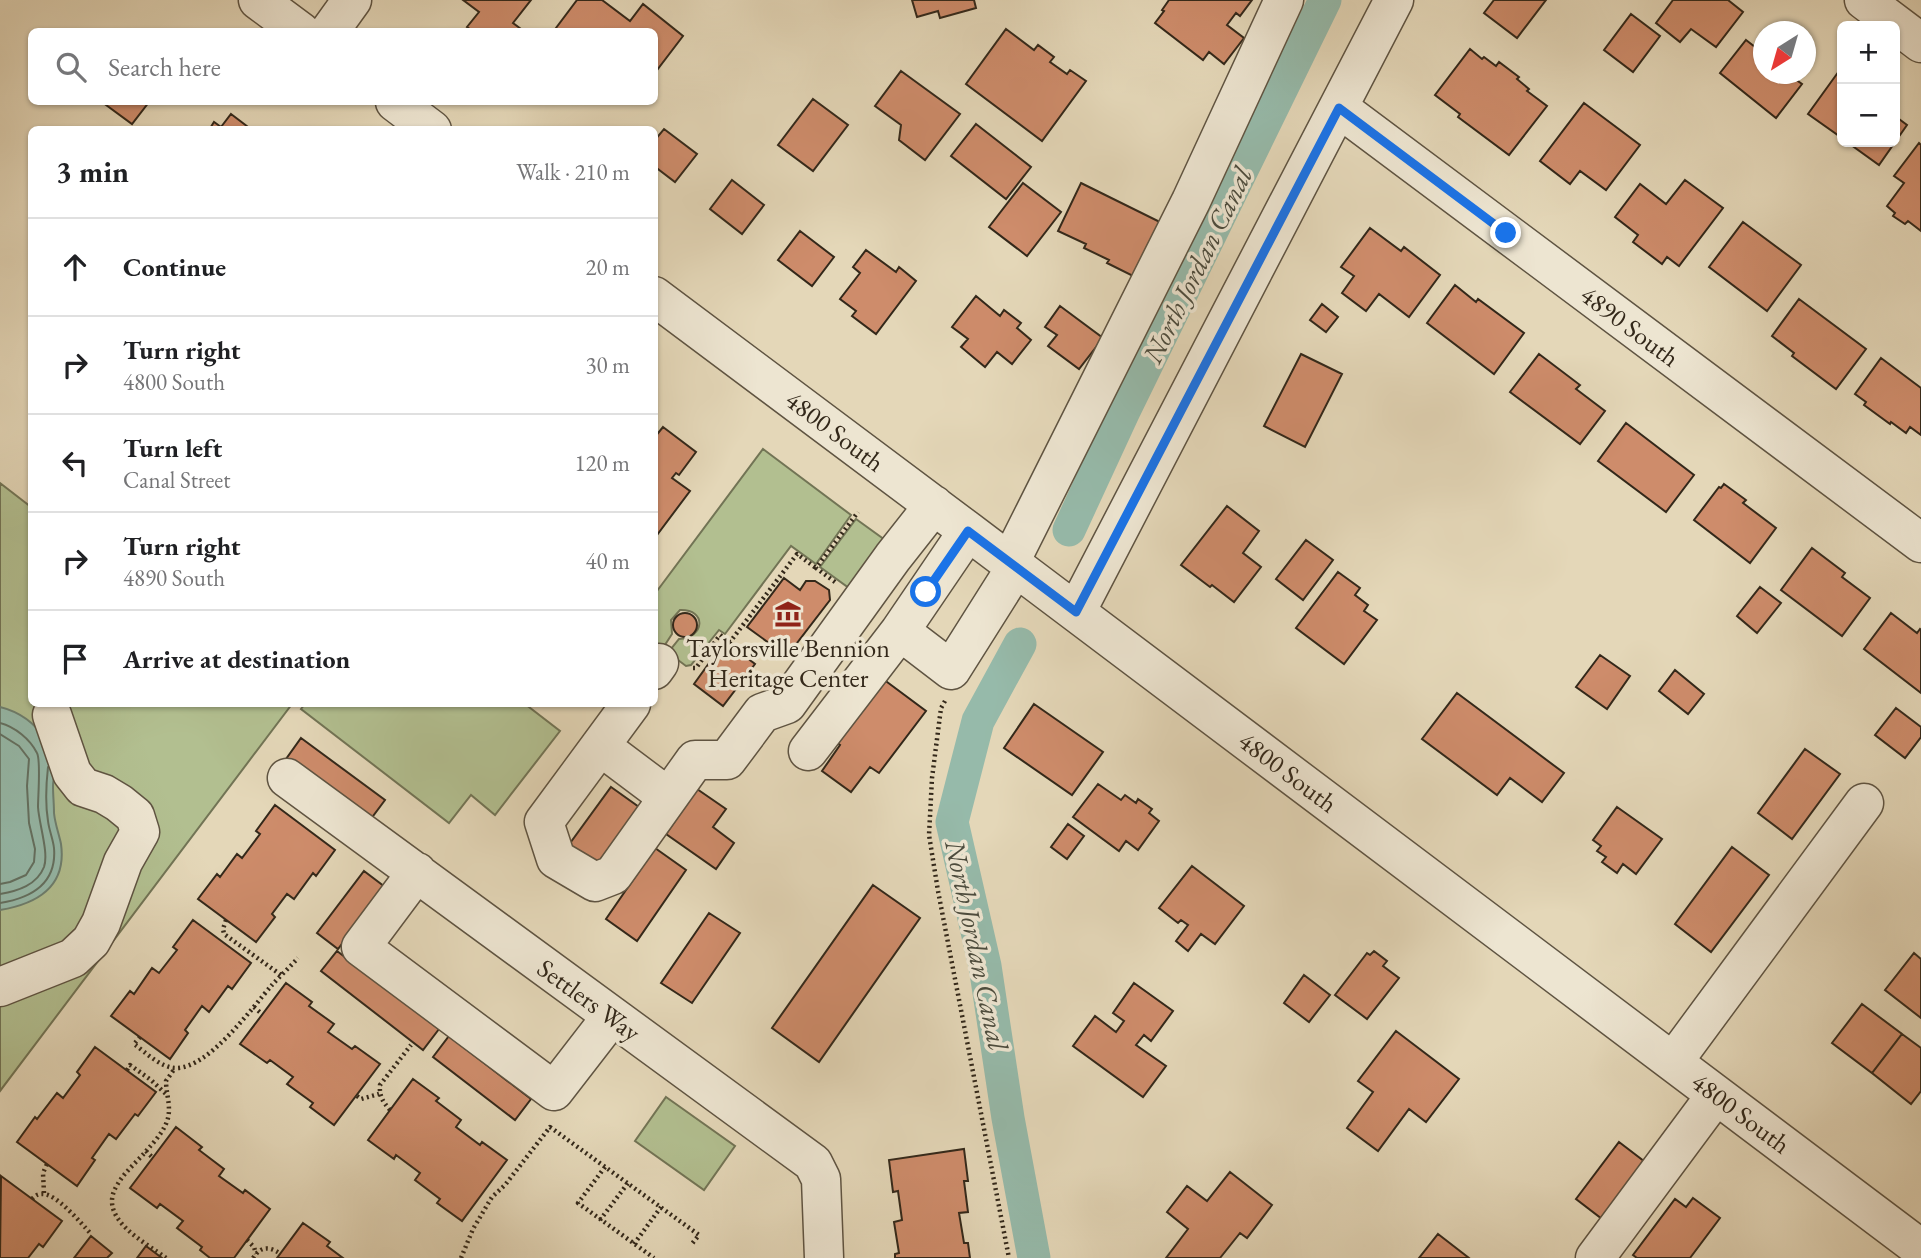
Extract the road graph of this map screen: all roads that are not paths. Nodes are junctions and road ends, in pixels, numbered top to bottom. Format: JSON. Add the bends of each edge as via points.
{"nodes":[{"id":1,"x":258,"y":0,"type":"edge"},
{"id":2,"x":352,"y":0,"type":"edge"},
{"id":3,"x":1284,"y":0,"type":"edge"},
{"id":4,"x":1394,"y":0,"type":"edge"},
{"id":5,"x":1864,"y":0,"type":"edge"},
{"id":6,"x":296,"y":28,"type":"edge"},
{"id":7,"x":332,"y":28,"type":"edge"},
{"id":8,"x":1921,"y":44,"type":"edge"},
{"id":9,"x":399,"y":105,"type":"edge"},
{"id":10,"x":1339,"y":108,"type":"junction"},
{"id":11,"x":427,"y":126,"type":"edge"},
{"id":12,"x":658,"y":299,"type":"edge"},
{"id":13,"x":934,"y":505,"type":"junction"},
{"id":14,"x":968,"y":531,"type":"junction"},
{"id":15,"x":1921,"y":544,"type":"edge"},
{"id":16,"x":1013,"y":564,"type":"junction"},
{"id":17,"x":1076,"y":612,"type":"junction"},
{"id":18,"x":900,"y":631,"type":"junction"},
{"id":19,"x":629,"y":707,"type":"edge"},
{"id":20,"x":52,"y":715,"type":"dead end"},
{"id":21,"x":600,"y":746,"type":"junction"},
{"id":22,"x":808,"y":751,"type":"dead end"},
{"id":23,"x":287,"y":778,"type":"dead end"},
{"id":24,"x":668,"y":797,"type":"junction"},
{"id":25,"x":1864,"y":803,"type":"dead end"},
{"id":26,"x":417,"y":872,"type":"junction"},
{"id":27,"x":0,"y":987,"type":"edge"},
{"id":28,"x":612,"y":1016,"type":"junction"},
{"id":29,"x":1673,"y":1062,"type":"junction"},
{"id":30,"x":1716,"y":1095,"type":"junction"},
{"id":31,"x":1921,"y":1249,"type":"edge"},
{"id":32,"x":824,"y":1258,"type":"edge"},
{"id":33,"x":1595,"y":1258,"type":"edge"}],
"edges":[{"from":1,"to":6,"type":"street"},
{"from":2,"to":7,"type":"street"},
{"from":3,"to":16,"type":"street"},
{"from":4,"to":10,"type":"street"},
{"from":5,"to":8,"type":"street"},
{"from":9,"to":11,"type":"street"},
{"from":10,"to":15,"type":"street","name":"4890 South"},
{"from":10,"to":17,"type":"street"},
{"from":12,"to":13,"type":"street","name":"4800 South"},
{"from":13,"to":14,"type":"street","name":"4800 South"},
{"from":13,"to":24,"type":"street","via":[[787,704],[762,713],[727,760],[695,760]]},
{"from":14,"to":16,"type":"street","name":"4800 South"},
{"from":14,"to":18,"type":"street"},
{"from":16,"to":17,"type":"street","name":"4800 South"},
{"from":16,"to":18,"type":"street","via":[[951,670]]},
{"from":17,"to":29,"type":"street","name":"4800 South"},
{"from":18,"to":22,"type":"street"},
{"from":19,"to":21,"type":"street"},
{"from":20,"to":27,"type":"street","via":[[72,773],[83,787],[104,794],[135,816],[140,832],[91,941],[73,958]]},
{"from":21,"to":24,"type":"street"},
{"from":21,"to":24,"type":"street","via":[[544,822],[556,859],[595,882],[612,875]]},
{"from":23,"to":26,"type":"street","name":"Settlers Way"},
{"from":25,"to":29,"type":"street"},
{"from":26,"to":28,"type":"street","name":"Settlers Way"},
{"from":26,"to":28,"type":"street","via":[[361,947],[554,1091]]},
{"from":28,"to":32,"type":"street","name":"Settlers Way","via":[[813,1163],[821,1180]]},
{"from":29,"to":30,"type":"street","name":"4800 South"},
{"from":30,"to":31,"type":"street","name":"4800 South"},
{"from":30,"to":33,"type":"street"}]}
